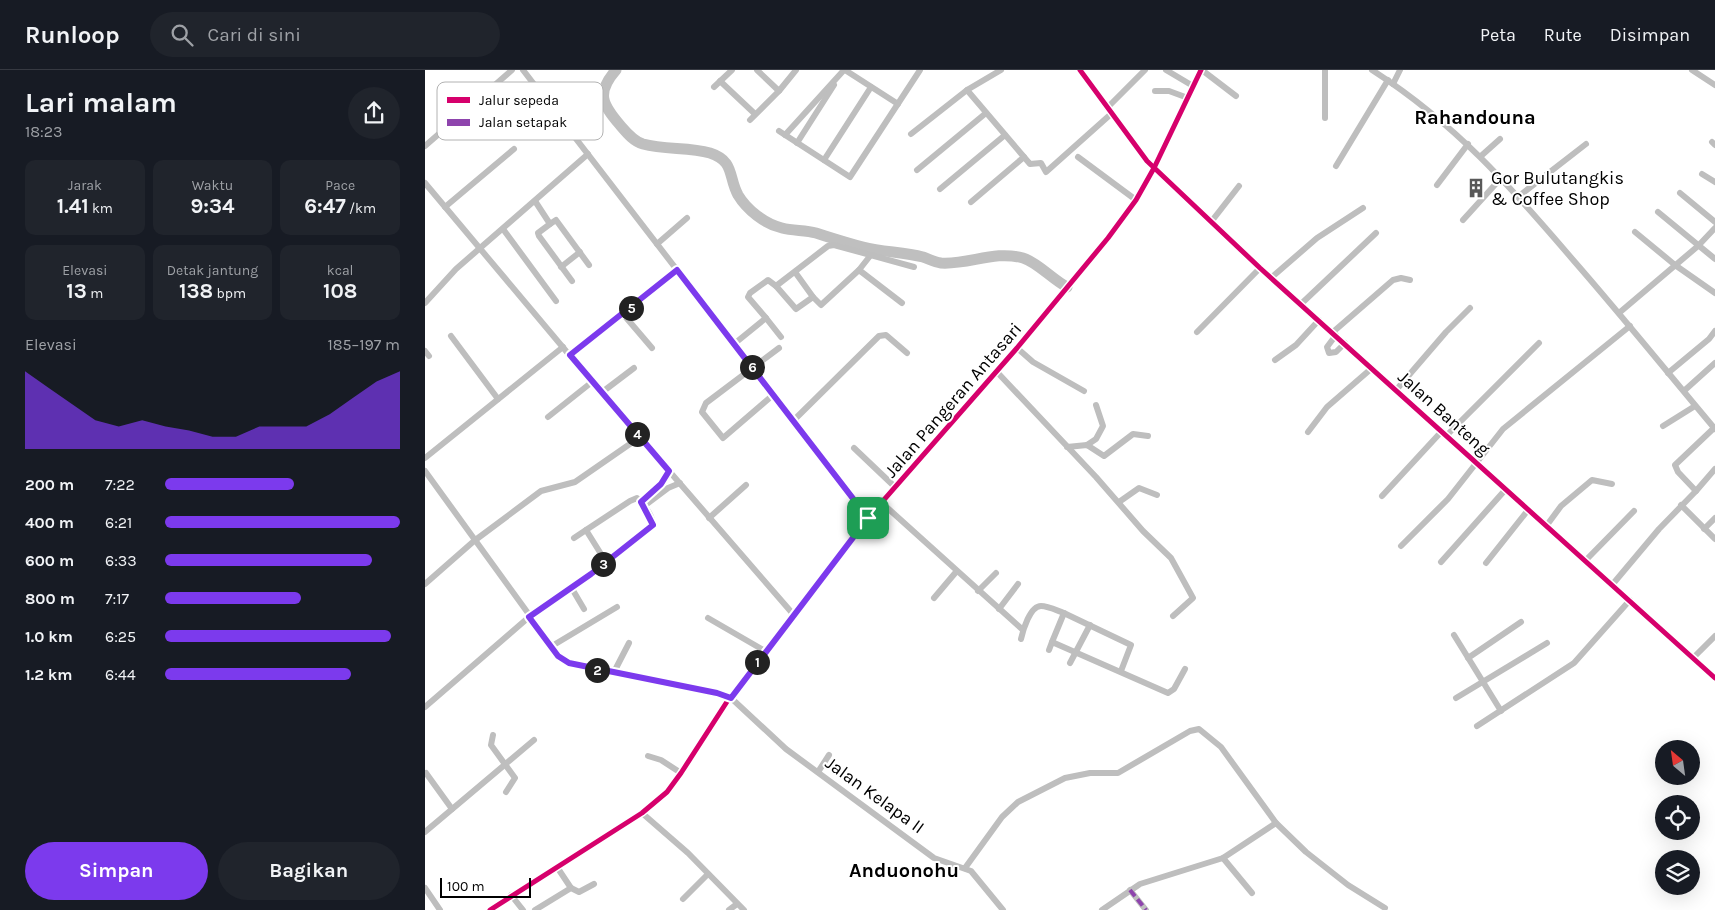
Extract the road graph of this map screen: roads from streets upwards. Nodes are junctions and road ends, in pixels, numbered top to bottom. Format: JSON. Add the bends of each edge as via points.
{"nodes":[{"id":1,"x":512,"y":70,"type":"edge"},
{"id":2,"x":523,"y":70,"type":"edge"},
{"id":3,"x":732,"y":70,"type":"edge"},
{"id":4,"x":757,"y":70,"type":"edge"},
{"id":5,"x":796,"y":70,"type":"edge"},
{"id":6,"x":844,"y":70,"type":"edge"},
{"id":7,"x":920,"y":70,"type":"edge"},
{"id":8,"x":1001,"y":70,"type":"edge"},
{"id":9,"x":1080,"y":70,"type":"edge"},
{"id":10,"x":1145,"y":70,"type":"edge"},
{"id":11,"x":1166,"y":70,"type":"edge"},
{"id":12,"x":1202,"y":70,"type":"edge"},
{"id":13,"x":1325,"y":70,"type":"edge"},
{"id":14,"x":1372,"y":70,"type":"edge"},
{"id":15,"x":1400,"y":70,"type":"edge"},
{"id":16,"x":1692,"y":70,"type":"edge"},
{"id":17,"x":720,"y":81,"type":"junction"},
{"id":18,"x":498,"y":82,"type":"edge"},
{"id":19,"x":532,"y":82,"type":"edge"},
{"id":20,"x":1391,"y":82,"type":"junction"},
{"id":21,"x":1715,"y":85,"type":"edge"},
{"id":22,"x":1193,"y":86,"type":"junction"},
{"id":23,"x":714,"y":87,"type":"dead end"},
{"id":24,"x":871,"y":87,"type":"junction"},
{"id":25,"x":967,"y":90,"type":"junction"},
{"id":26,"x":779,"y":91,"type":"junction"},
{"id":27,"x":1155,"y":91,"type":"dead end"},
{"id":28,"x":1236,"y":96,"type":"dead end"},
{"id":29,"x":1188,"y":98,"type":"junction"},
{"id":30,"x":898,"y":104,"type":"junction"},
{"id":31,"x":1109,"y":111,"type":"junction"},
{"id":32,"x":987,"y":113,"type":"junction"},
{"id":33,"x":755,"y":114,"type":"junction"},
{"id":34,"x":1325,"y":118,"type":"dead end"},
{"id":35,"x":750,"y":120,"type":"dead end"},
{"id":36,"x":911,"y":134,"type":"dead end"},
{"id":37,"x":1005,"y":135,"type":"junction"},
{"id":38,"x":437,"y":136,"type":"edge"},
{"id":39,"x":1500,"y":139,"type":"dead end"},
{"id":40,"x":577,"y":140,"type":"edge"},
{"id":41,"x":797,"y":143,"type":"junction"},
{"id":42,"x":1469,"y":144,"type":"junction"},
{"id":43,"x":1586,"y":144,"type":"dead end"},
{"id":44,"x":425,"y":146,"type":"edge"},
{"id":45,"x":514,"y":150,"type":"dead end"},
{"id":46,"x":588,"y":154,"type":"junction"},
{"id":47,"x":1481,"y":156,"type":"junction"},
{"id":48,"x":1024,"y":157,"type":"junction"},
{"id":49,"x":1078,"y":157,"type":"dead end"},
{"id":50,"x":824,"y":160,"type":"junction"},
{"id":51,"x":1336,"y":166,"type":"dead end"},
{"id":52,"x":1154,"y":168,"type":"junction"},
{"id":53,"x":917,"y":170,"type":"dead end"},
{"id":54,"x":1702,"y":174,"type":"dead end"},
{"id":55,"x":1502,"y":177,"type":"junction"},
{"id":56,"x":1715,"y":182,"type":"edge"},
{"id":57,"x":425,"y":183,"type":"edge"},
{"id":58,"x":1437,"y":185,"type":"dead end"},
{"id":59,"x":1239,"y":186,"type":"dead end"},
{"id":60,"x":940,"y":189,"type":"dead end"},
{"id":61,"x":1680,"y":193,"type":"dead end"},
{"id":62,"x":1519,"y":196,"type":"junction"},
{"id":63,"x":1135,"y":200,"type":"junction"},
{"id":64,"x":535,"y":201,"type":"junction"},
{"id":65,"x":971,"y":202,"type":"dead end"},
{"id":66,"x":445,"y":207,"type":"junction"},
{"id":67,"x":1363,"y":208,"type":"dead end"},
{"id":68,"x":1658,"y":212,"type":"dead end"},
{"id":69,"x":687,"y":218,"type":"dead end"},
{"id":70,"x":1463,"y":220,"type":"dead end"},
{"id":71,"x":1211,"y":222,"type":"junction"},
{"id":72,"x":1715,"y":222,"type":"edge"},
{"id":73,"x":550,"y":224,"type":"junction"},
{"id":74,"x":1715,"y":228,"type":"edge"},
{"id":75,"x":503,"y":229,"type":"junction"},
{"id":76,"x":1635,"y":232,"type":"dead end"},
{"id":77,"x":1376,"y":233,"type":"dead end"},
{"id":78,"x":657,"y":244,"type":"junction"},
{"id":79,"x":1698,"y":246,"type":"junction"},
{"id":80,"x":480,"y":249,"type":"junction"},
{"id":81,"x":580,"y":252,"type":"junction"},
{"id":82,"x":870,"y":256,"type":"junction"},
{"id":83,"x":1715,"y":259,"type":"edge"},
{"id":84,"x":589,"y":265,"type":"dead end"},
{"id":85,"x":1675,"y":265,"type":"junction"},
{"id":86,"x":561,"y":267,"type":"junction"},
{"id":87,"x":914,"y":267,"type":"dead end"},
{"id":88,"x":1260,"y":268,"type":"junction"},
{"id":89,"x":677,"y":270,"type":"junction"},
{"id":90,"x":859,"y":270,"type":"junction"},
{"id":91,"x":795,"y":272,"type":"junction"},
{"id":92,"x":1272,"y":277,"type":"junction"},
{"id":93,"x":1411,"y":280,"type":"dead end"},
{"id":94,"x":572,"y":281,"type":"dead end"},
{"id":95,"x":776,"y":286,"type":"junction"},
{"id":96,"x":1715,"y":293,"type":"edge"},
{"id":97,"x":813,"y":297,"type":"junction"},
{"id":98,"x":556,"y":301,"type":"dead end"},
{"id":99,"x":425,"y":303,"type":"edge"},
{"id":100,"x":902,"y":303,"type":"dead end"},
{"id":101,"x":1301,"y":304,"type":"junction"},
{"id":102,"x":1470,"y":308,"type":"dead end"},
{"id":103,"x":1619,"y":313,"type":"junction"},
{"id":104,"x":623,"y":314,"type":"junction"},
{"id":105,"x":766,"y":318,"type":"junction"},
{"id":106,"x":1319,"y":320,"type":"junction"},
{"id":107,"x":1630,"y":326,"type":"junction"},
{"id":108,"x":1715,"y":331,"type":"edge"},
{"id":109,"x":1197,"y":332,"type":"dead end"},
{"id":110,"x":1335,"y":334,"type":"junction"},
{"id":111,"x":451,"y":336,"type":"dead end"},
{"id":112,"x":781,"y":337,"type":"dead end"},
{"id":113,"x":1345,"y":343,"type":"junction"},
{"id":114,"x":1539,"y":343,"type":"dead end"},
{"id":115,"x":734,"y":344,"type":"junction"},
{"id":116,"x":563,"y":347,"type":"junction"},
{"id":117,"x":652,"y":348,"type":"dead end"},
{"id":118,"x":779,"y":348,"type":"dead end"},
{"id":119,"x":1017,"y":348,"type":"junction"},
{"id":120,"x":907,"y":354,"type":"dead end"},
{"id":121,"x":570,"y":355,"type":"junction"},
{"id":122,"x":1275,"y":360,"type":"dead end"},
{"id":123,"x":1715,"y":363,"type":"edge"},
{"id":124,"x":634,"y":368,"type":"dead end"},
{"id":125,"x":1372,"y":368,"type":"junction"},
{"id":126,"x":753,"y":369,"type":"junction"},
{"id":127,"x":997,"y":372,"type":"junction"},
{"id":128,"x":1668,"y":373,"type":"junction"},
{"id":129,"x":592,"y":382,"type":"junction"},
{"id":130,"x":1397,"y":389,"type":"junction"},
{"id":131,"x":1685,"y":390,"type":"junction"},
{"id":132,"x":1083,"y":391,"type":"dead end"},
{"id":133,"x":601,"y":393,"type":"junction"},
{"id":134,"x":773,"y":395,"type":"junction"},
{"id":135,"x":498,"y":399,"type":"junction"},
{"id":136,"x":1096,"y":405,"type":"dead end"},
{"id":137,"x":1695,"y":406,"type":"junction"},
{"id":138,"x":548,"y":417,"type":"dead end"},
{"id":139,"x":794,"y":420,"type":"junction"},
{"id":140,"x":1663,"y":426,"type":"dead end"},
{"id":141,"x":1715,"y":428,"type":"edge"},
{"id":142,"x":1308,"y":432,"type":"dead end"},
{"id":143,"x":1444,"y":433,"type":"junction"},
{"id":144,"x":1148,"y":436,"type":"dead end"},
{"id":145,"x":640,"y":438,"type":"junction"},
{"id":146,"x":1087,"y":445,"type":"junction"},
{"id":147,"x":1067,"y":447,"type":"junction"},
{"id":148,"x":854,"y":448,"type":"dead end"},
{"id":149,"x":425,"y":458,"type":"edge"},
{"id":150,"x":1477,"y":462,"type":"junction"},
{"id":151,"x":1715,"y":469,"type":"edge"},
{"id":152,"x":425,"y":471,"type":"edge"},
{"id":153,"x":669,"y":471,"type":"junction"},
{"id":154,"x":680,"y":483,"type":"junction"},
{"id":155,"x":1612,"y":484,"type":"dead end"},
{"id":156,"x":746,"y":485,"type":"dead end"},
{"id":157,"x":895,"y":487,"type":"junction"},
{"id":158,"x":1506,"y":489,"type":"junction"},
{"id":159,"x":1696,"y":491,"type":"junction"},
{"id":160,"x":1157,"y":496,"type":"dead end"},
{"id":161,"x":1382,"y":496,"type":"dead end"},
{"id":162,"x":1119,"y":502,"type":"junction"},
{"id":163,"x":882,"y":503,"type":"junction"},
{"id":164,"x":643,"y":504,"type":"junction"},
{"id":165,"x":1681,"y":505,"type":"junction"},
{"id":166,"x":1529,"y":510,"type":"junction"},
{"id":167,"x":1634,"y":511,"type":"dead end"},
{"id":168,"x":709,"y":518,"type":"junction"},
{"id":169,"x":868,"y":518,"type":"junction"},
{"id":170,"x":1715,"y":518,"type":"edge"},
{"id":171,"x":1547,"y":525,"type":"junction"},
{"id":172,"x":1704,"y":529,"type":"junction"},
{"id":173,"x":586,"y":530,"type":"junction"},
{"id":174,"x":574,"y":538,"type":"dead end"},
{"id":175,"x":1715,"y":539,"type":"edge"},
{"id":176,"x":474,"y":541,"type":"junction"},
{"id":177,"x":1401,"y":546,"type":"dead end"},
{"id":178,"x":1586,"y":560,"type":"junction"},
{"id":179,"x":606,"y":562,"type":"junction"},
{"id":180,"x":1441,"y":562,"type":"dead end"},
{"id":181,"x":1486,"y":563,"type":"dead end"},
{"id":182,"x":956,"y":572,"type":"junction"},
{"id":183,"x":996,"y":573,"type":"dead end"},
{"id":184,"x":425,"y":584,"type":"edge"},
{"id":185,"x":1018,"y":584,"type":"dead end"},
{"id":186,"x":1612,"y":585,"type":"junction"},
{"id":187,"x":571,"y":587,"type":"junction"},
{"id":188,"x":978,"y":591,"type":"junction"},
{"id":189,"x":934,"y":598,"type":"dead end"},
{"id":190,"x":1630,"y":600,"type":"junction"},
{"id":191,"x":617,"y":607,"type":"dead end"},
{"id":192,"x":584,"y":609,"type":"dead end"},
{"id":193,"x":999,"y":609,"type":"junction"},
{"id":194,"x":1064,"y":613,"type":"junction"},
{"id":195,"x":793,"y":614,"type":"junction"},
{"id":196,"x":1173,"y":616,"type":"dead end"},
{"id":197,"x":529,"y":617,"type":"junction"},
{"id":198,"x":708,"y":618,"type":"dead end"},
{"id":199,"x":1521,"y":622,"type":"dead end"},
{"id":200,"x":1090,"y":625,"type":"junction"},
{"id":201,"x":1023,"y":630,"type":"junction"},
{"id":202,"x":1454,"y":635,"type":"dead end"},
{"id":203,"x":1715,"y":636,"type":"edge"},
{"id":204,"x":1021,"y":639,"type":"dead end"},
{"id":205,"x":1052,"y":642,"type":"junction"},
{"id":206,"x":629,"y":643,"type":"dead end"},
{"id":207,"x":1547,"y":643,"type":"dead end"},
{"id":208,"x":551,"y":646,"type":"junction"},
{"id":209,"x":1049,"y":650,"type":"dead end"},
{"id":210,"x":765,"y":651,"type":"junction"},
{"id":211,"x":1076,"y":652,"type":"junction"},
{"id":212,"x":1468,"y":658,"type":"junction"},
{"id":213,"x":1693,"y":658,"type":"junction"},
{"id":214,"x":1071,"y":663,"type":"dead end"},
{"id":215,"x":1185,"y":669,"type":"dead end"},
{"id":216,"x":1121,"y":671,"type":"junction"},
{"id":217,"x":614,"y":672,"type":"junction"},
{"id":218,"x":1715,"y":678,"type":"edge"},
{"id":219,"x":1483,"y":682,"type":"junction"},
{"id":220,"x":731,"y":698,"type":"junction"},
{"id":221,"x":1456,"y":698,"type":"dead end"},
{"id":222,"x":425,"y":707,"type":"edge"},
{"id":223,"x":1501,"y":712,"type":"junction"},
{"id":224,"x":1477,"y":726,"type":"dead end"},
{"id":225,"x":493,"y":735,"type":"dead end"},
{"id":226,"x":534,"y":740,"type":"dead end"},
{"id":227,"x":829,"y":755,"type":"dead end"},
{"id":228,"x":648,"y":756,"type":"dead end"},
{"id":229,"x":507,"y":765,"type":"junction"},
{"id":230,"x":426,"y":772,"type":"edge"},
{"id":231,"x":817,"y":772,"type":"junction"},
{"id":232,"x":681,"y":773,"type":"junction"},
{"id":233,"x":506,"y":792,"type":"dead end"},
{"id":234,"x":452,"y":809,"type":"junction"},
{"id":235,"x":642,"y":813,"type":"junction"},
{"id":236,"x":1276,"y":823,"type":"junction"},
{"id":237,"x":425,"y":832,"type":"edge"},
{"id":238,"x":1223,"y":858,"type":"junction"},
{"id":239,"x":557,"y":867,"type":"junction"},
{"id":240,"x":965,"y":868,"type":"junction"},
{"id":241,"x":708,"y":874,"type":"junction"},
{"id":242,"x":593,"y":884,"type":"dead end"},
{"id":243,"x":425,"y":888,"type":"edge"},
{"id":244,"x":571,"y":888,"type":"junction"},
{"id":245,"x":1130,"y":890,"type":"junction"},
{"id":246,"x":1252,"y":893,"type":"dead end"},
{"id":247,"x":511,"y":895,"type":"junction"},
{"id":248,"x":683,"y":899,"type":"dead end"},
{"id":249,"x":737,"y":904,"type":"junction"},
{"id":250,"x":499,"y":908,"type":"edge"},
{"id":251,"x":1385,"y":908,"type":"dead end"},
{"id":252,"x":440,"y":910,"type":"edge"},
{"id":253,"x":490,"y":910,"type":"edge"},
{"id":254,"x":523,"y":910,"type":"edge"},
{"id":255,"x":535,"y":910,"type":"edge"},
{"id":256,"x":729,"y":910,"type":"edge"},
{"id":257,"x":743,"y":910,"type":"edge"},
{"id":258,"x":1003,"y":910,"type":"edge"},
{"id":259,"x":1102,"y":910,"type":"edge"},
{"id":260,"x":1146,"y":910,"type":"edge"}],
"edges":[{"from":1,"to":18,"type":"street"},
{"from":2,"to":19,"type":"street"},
{"from":3,"to":17,"type":"street"},
{"from":4,"to":26,"type":"street"},
{"from":5,"to":26,"type":"street"},
{"from":6,"to":24,"type":"street"},
{"from":6,"to":41,"type":"street"},
{"from":6,"to":41,"type":"street","via":[[782,133]]},
{"from":7,"to":30,"type":"street"},
{"from":8,"to":25,"type":"street"},
{"from":9,"to":31,"type":"street","name":"Jalan Banteng"},
{"from":10,"to":31,"type":"street"},
{"from":11,"to":22,"type":"street"},
{"from":12,"to":22,"type":"street","name":"Jalan Pangeran Antasari"},
{"from":12,"to":28,"type":"street"},
{"from":13,"to":34,"type":"street"},
{"from":14,"to":20,"type":"street"},
{"from":15,"to":20,"type":"street"},
{"from":16,"to":21,"type":"street"},
{"from":17,"to":23,"type":"street"},
{"from":17,"to":33,"type":"street"},
{"from":20,"to":42,"type":"street"},
{"from":20,"to":51,"type":"street"},
{"from":22,"to":29,"type":"street","name":"Jalan Pangeran Antasari"},
{"from":24,"to":30,"type":"street"},
{"from":24,"to":50,"type":"street"},
{"from":25,"to":32,"type":"street"},
{"from":25,"to":36,"type":"street"},
{"from":26,"to":33,"type":"street"},
{"from":27,"to":29,"type":"street","via":[[1169,91]]},
{"from":29,"to":52,"type":"street","name":"Jalan Pangeran Antasari"},
{"from":30,"to":50,"type":"street","via":[[850,177]]},
{"from":31,"to":48,"type":"street","via":[[1046,172],[1041,163],[1031,164]]},
{"from":31,"to":52,"type":"street","name":"Jalan Banteng"},
{"from":32,"to":37,"type":"street"},
{"from":32,"to":53,"type":"street"},
{"from":33,"to":35,"type":"street"},
{"from":37,"to":48,"type":"street"},
{"from":37,"to":60,"type":"street"},
{"from":38,"to":44,"type":"street"},
{"from":39,"to":47,"type":"street"},
{"from":40,"to":46,"type":"street"},
{"from":41,"to":50,"type":"street"},
{"from":42,"to":47,"type":"street"},
{"from":42,"to":58,"type":"street"},
{"from":43,"to":62,"type":"street"},
{"from":45,"to":66,"type":"street"},
{"from":46,"to":64,"type":"street"},
{"from":46,"to":78,"type":"street"},
{"from":47,"to":55,"type":"street"},
{"from":48,"to":65,"type":"street"},
{"from":49,"to":63,"type":"street"},
{"from":52,"to":63,"type":"street","name":"Jalan Pangeran Antasari"},
{"from":52,"to":71,"type":"street","name":"Jalan Banteng"},
{"from":54,"to":56,"type":"street"},
{"from":55,"to":62,"type":"street"},
{"from":55,"to":70,"type":"street"},
{"from":57,"to":66,"type":"street"},
{"from":59,"to":71,"type":"street"},
{"from":61,"to":72,"type":"street"},
{"from":62,"to":103,"type":"street"},
{"from":63,"to":119,"type":"street","name":"Jalan Pangeran Antasari"},
{"from":64,"to":73,"type":"street"},
{"from":64,"to":75,"type":"street"},
{"from":66,"to":80,"type":"street"},
{"from":67,"to":92,"type":"street","via":[[1317,238]]},
{"from":68,"to":79,"type":"street"},
{"from":69,"to":78,"type":"street"},
{"from":71,"to":88,"type":"street","name":"Jalan Banteng"},
{"from":73,"to":81,"type":"street","via":[[556,220]]},
{"from":73,"to":86,"type":"street","via":[[538,235]]},
{"from":74,"to":79,"type":"street"},
{"from":75,"to":80,"type":"street"},
{"from":75,"to":98,"type":"street"},
{"from":76,"to":85,"type":"street"},
{"from":77,"to":101,"type":"street"},
{"from":78,"to":89,"type":"street"},
{"from":79,"to":83,"type":"street"},
{"from":79,"to":85,"type":"street"},
{"from":80,"to":99,"type":"street","via":[[449,275]]},
{"from":80,"to":116,"type":"street"},
{"from":81,"to":84,"type":"street"},
{"from":81,"to":86,"type":"street"},
{"from":82,"to":87,"type":"street"},
{"from":82,"to":90,"type":"street"},
{"from":82,"to":91,"type":"street","via":[[830,246]]},
{"from":85,"to":96,"type":"street"},
{"from":85,"to":103,"type":"street"},
{"from":86,"to":94,"type":"street"},
{"from":88,"to":92,"type":"street","name":"Jalan Banteng"},
{"from":88,"to":109,"type":"street"},
{"from":89,"to":104,"type":"street"},
{"from":89,"to":115,"type":"street"},
{"from":90,"to":97,"type":"street","via":[[823,305]]},
{"from":90,"to":100,"type":"street"},
{"from":91,"to":95,"type":"street"},
{"from":91,"to":97,"type":"street"},
{"from":92,"to":101,"type":"street","name":"Jalan Banteng"},
{"from":93,"to":110,"type":"street","via":[[1393,280]]},
{"from":95,"to":97,"type":"street","via":[[798,311]]},
{"from":95,"to":105,"type":"street","via":[[767,280],[748,295]]},
{"from":101,"to":106,"type":"street","name":"Jalan Banteng"},
{"from":102,"to":130,"type":"street"},
{"from":103,"to":107,"type":"street"},
{"from":104,"to":117,"type":"street"},
{"from":104,"to":121,"type":"street"},
{"from":105,"to":112,"type":"street"},
{"from":105,"to":115,"type":"street"},
{"from":106,"to":110,"type":"street","name":"Jalan Banteng"},
{"from":106,"to":122,"type":"street","via":[[1296,345]]},
{"from":107,"to":128,"type":"street"},
{"from":107,"to":150,"type":"street","via":[[1520,413]]},
{"from":108,"to":128,"type":"street"},
{"from":110,"to":113,"type":"street","name":"Jalan Banteng"},
{"from":110,"to":113,"type":"street","via":[[1327,347],[1329,353],[1336,352]]},
{"from":111,"to":135,"type":"street"},
{"from":113,"to":125,"type":"street","name":"Jalan Banteng"},
{"from":114,"to":143,"type":"street"},
{"from":115,"to":126,"type":"street"},
{"from":116,"to":121,"type":"street"},
{"from":116,"to":135,"type":"street"},
{"from":118,"to":126,"type":"street"},
{"from":119,"to":127,"type":"street","name":"Jalan Pangeran Antasari"},
{"from":119,"to":132,"type":"street","via":[[1033,362]]},
{"from":120,"to":139,"type":"street","via":[[886,335],[879,336]]},
{"from":121,"to":129,"type":"street"},
{"from":123,"to":131,"type":"street"},
{"from":124,"to":133,"type":"street"},
{"from":125,"to":130,"type":"street","name":"Jalan Banteng"},
{"from":125,"to":142,"type":"street","via":[[1327,407]]},
{"from":126,"to":134,"type":"street"},
{"from":126,"to":134,"type":"street","via":[[702,409],[721,438]]},
{"from":127,"to":147,"type":"street"},
{"from":127,"to":157,"type":"street","name":"Jalan Pangeran Antasari"},
{"from":128,"to":131,"type":"street"},
{"from":129,"to":133,"type":"street"},
{"from":129,"to":138,"type":"street"},
{"from":130,"to":143,"type":"street","name":"Jalan Banteng"},
{"from":131,"to":137,"type":"street"},
{"from":133,"to":145,"type":"street"},
{"from":134,"to":139,"type":"street"},
{"from":135,"to":149,"type":"street"},
{"from":136,"to":146,"type":"street","via":[[1103,426],[1096,439]]},
{"from":137,"to":140,"type":"street"},
{"from":137,"to":141,"type":"street"},
{"from":139,"to":169,"type":"street"},
{"from":141,"to":159,"type":"street","via":[[1675,465]]},
{"from":143,"to":150,"type":"street","name":"Jalan Banteng"},
{"from":143,"to":161,"type":"street"},
{"from":144,"to":146,"type":"street","via":[[1133,434],[1104,456]]},
{"from":145,"to":153,"type":"street"},
{"from":145,"to":176,"type":"street","via":[[575,482],[541,491]]},
{"from":146,"to":147,"type":"street"},
{"from":147,"to":162,"type":"street"},
{"from":148,"to":157,"type":"street"},
{"from":150,"to":158,"type":"street","name":"Jalan Banteng"},
{"from":150,"to":177,"type":"street","via":[[1447,499]]},
{"from":151,"to":159,"type":"street"},
{"from":152,"to":176,"type":"street"},
{"from":153,"to":154,"type":"street"},
{"from":153,"to":164,"type":"street"},
{"from":154,"to":164,"type":"street"},
{"from":154,"to":168,"type":"street"},
{"from":155,"to":171,"type":"street","via":[[1592,480],[1561,506]]},
{"from":156,"to":168,"type":"street"},
{"from":157,"to":163,"type":"street","name":"Jalan Pangeran Antasari"},
{"from":158,"to":166,"type":"street","name":"Jalan Banteng"},
{"from":158,"to":180,"type":"street"},
{"from":159,"to":165,"type":"street"},
{"from":160,"to":162,"type":"street","via":[[1139,488]]},
{"from":162,"to":196,"type":"street","via":[[1143,532],[1171,558],[1193,597]]},
{"from":163,"to":169,"type":"street","name":"Jalan Pangeran Antasari"},
{"from":163,"to":182,"type":"street"},
{"from":164,"to":173,"type":"street","via":[[637,498],[629,501]]},
{"from":164,"to":179,"type":"street","via":[[653,525]]},
{"from":165,"to":172,"type":"street"},
{"from":165,"to":186,"type":"street"},
{"from":166,"to":171,"type":"street","name":"Jalan Banteng"},
{"from":166,"to":181,"type":"street"},
{"from":167,"to":178,"type":"street"},
{"from":168,"to":195,"type":"street"},
{"from":169,"to":195,"type":"street","name":"Jalan Pangeran Antasari"},
{"from":170,"to":172,"type":"street"},
{"from":171,"to":178,"type":"street","name":"Jalan Banteng"},
{"from":172,"to":175,"type":"street"},
{"from":173,"to":174,"type":"street"},
{"from":173,"to":179,"type":"street"},
{"from":176,"to":184,"type":"street"},
{"from":176,"to":197,"type":"street"},
{"from":178,"to":186,"type":"street","name":"Jalan Banteng"},
{"from":179,"to":187,"type":"street"},
{"from":182,"to":188,"type":"street"},
{"from":182,"to":189,"type":"street"},
{"from":183,"to":188,"type":"street"},
{"from":185,"to":193,"type":"street"},
{"from":186,"to":190,"type":"street","name":"Jalan Banteng"},
{"from":187,"to":192,"type":"street"},
{"from":187,"to":197,"type":"street"},
{"from":188,"to":193,"type":"street"},
{"from":190,"to":213,"type":"street","name":"Jalan Banteng"},
{"from":190,"to":223,"type":"street","via":[[1574,663]]},
{"from":191,"to":208,"type":"street"},
{"from":193,"to":201,"type":"street"},
{"from":194,"to":200,"type":"street"},
{"from":194,"to":201,"type":"street","via":[[1039,606]]},
{"from":194,"to":205,"type":"street"},
{"from":195,"to":210,"type":"street","name":"Jalan Pangeran Antasari"},
{"from":197,"to":208,"type":"street"},
{"from":197,"to":222,"type":"street"},
{"from":198,"to":210,"type":"street"},
{"from":199,"to":212,"type":"street"},
{"from":200,"to":211,"type":"street"},
{"from":200,"to":216,"type":"street","via":[[1131,644]]},
{"from":201,"to":204,"type":"street"},
{"from":202,"to":212,"type":"street"},
{"from":203,"to":213,"type":"street"},
{"from":205,"to":209,"type":"street"},
{"from":205,"to":211,"type":"street"},
{"from":206,"to":217,"type":"street"},
{"from":207,"to":219,"type":"street"},
{"from":208,"to":217,"type":"street","via":[[562,660],[569,663]]},
{"from":210,"to":220,"type":"street","name":"Jalan Pangeran Antasari"},
{"from":211,"to":214,"type":"street"},
{"from":211,"to":216,"type":"street"},
{"from":212,"to":219,"type":"street"},
{"from":213,"to":218,"type":"street","name":"Jalan Banteng"},
{"from":215,"to":216,"type":"street","via":[[1170,693]]},
{"from":217,"to":220,"type":"street"},
{"from":219,"to":221,"type":"street"},
{"from":219,"to":223,"type":"street"},
{"from":220,"to":231,"type":"street","name":"Jalan Kelapa II","via":[[786,749]]},
{"from":220,"to":232,"type":"street","name":"Jalan Pangeran Antasari"},
{"from":223,"to":224,"type":"street"},
{"from":225,"to":229,"type":"street","via":[[491,745]]},
{"from":226,"to":229,"type":"street"},
{"from":227,"to":231,"type":"street"},
{"from":228,"to":232,"type":"street"},
{"from":229,"to":233,"type":"street","via":[[515,778]]},
{"from":229,"to":234,"type":"street"},
{"from":230,"to":234,"type":"street"},
{"from":231,"to":240,"type":"street","name":"Jalan Kelapa II","via":[[935,858]]},
{"from":232,"to":235,"type":"street","name":"Jalan Pangeran Antasari","via":[[667,792]]},
{"from":234,"to":237,"type":"street"},
{"from":235,"to":239,"type":"street","name":"Jalan Pangeran Antasari"},
{"from":235,"to":241,"type":"street"},
{"from":236,"to":238,"type":"street"},
{"from":236,"to":240,"type":"street","via":[[1221,747],[1197,729],[1118,773],[1090,773],[1065,778],[1023,800],[1002,817]]},
{"from":236,"to":251,"type":"street","via":[[1324,867]]},
{"from":238,"to":245,"type":"street"},
{"from":238,"to":246,"type":"street"},
{"from":239,"to":244,"type":"street"},
{"from":239,"to":247,"type":"street","name":"Jalan Pangeran Antasari"},
{"from":240,"to":258,"type":"street","name":"Jalan Kelapa II","via":[[975,874]]},
{"from":241,"to":248,"type":"street"},
{"from":241,"to":249,"type":"street"},
{"from":242,"to":244,"type":"street","via":[[579,892]]},
{"from":243,"to":252,"type":"street"},
{"from":244,"to":255,"type":"street"},
{"from":245,"to":259,"type":"street"},
{"from":245,"to":260,"type":"street"},
{"from":247,"to":250,"type":"street","name":"Jalan Pangeran Antasari"},
{"from":247,"to":254,"type":"street"},
{"from":249,"to":256,"type":"street"},
{"from":249,"to":257,"type":"street"},
{"from":250,"to":253,"type":"street","name":"Jalan Pangeran Antasari"}]}
